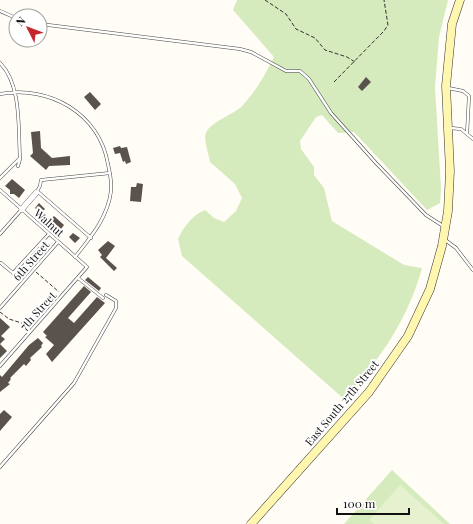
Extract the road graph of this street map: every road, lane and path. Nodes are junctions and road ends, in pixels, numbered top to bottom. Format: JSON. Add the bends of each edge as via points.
{"nodes":[{"id":1,"x":265,"y":0,"type":"edge"},
{"id":2,"x":384,"y":0,"type":"edge"},
{"id":3,"x":460,"y":0,"type":"edge"},
{"id":4,"x":48,"y":25,"type":"edge"},
{"id":5,"x":355,"y":62,"type":"junction"},
{"id":6,"x":0,"y":63,"type":"edge"},
{"id":7,"x":334,"y":82,"type":"dead end"},
{"id":8,"x":446,"y":88,"type":"junction"},
{"id":9,"x":15,"y":91,"type":"junction"},
{"id":10,"x":0,"y":94,"type":"edge"},
{"id":11,"x":448,"y":128,"type":"junction"},
{"id":12,"x":467,"y":134,"type":"junction"},
{"id":13,"x":473,"y":139,"type":"edge"},
{"id":14,"x":20,"y":158,"type":"junction"},
{"id":15,"x":18,"y":166,"type":"dead end"},
{"id":16,"x":110,"y":173,"type":"junction"},
{"id":17,"x":0,"y":178,"type":"edge"},
{"id":18,"x":41,"y":180,"type":"junction"},
{"id":19,"x":36,"y":182,"type":"dead end"},
{"id":20,"x":0,"y":190,"type":"edge"},
{"id":21,"x":36,"y":192,"type":"junction"},
{"id":22,"x":22,"y":210,"type":"junction"},
{"id":23,"x":446,"y":227,"type":"junction"},
{"id":24,"x":0,"y":234,"type":"edge"},
{"id":25,"x":49,"y":234,"type":"junction"},
{"id":26,"x":91,"y":238,"type":"junction"},
{"id":27,"x":444,"y":239,"type":"junction"},
{"id":28,"x":58,"y":242,"type":"junction"},
{"id":29,"x":75,"y":257,"type":"junction"},
{"id":30,"x":1,"y":263,"type":"dead end"},
{"id":31,"x":87,"y":267,"type":"joint"},
{"id":32,"x":34,"y":270,"type":"junction"},
{"id":33,"x":473,"y":270,"type":"edge"},
{"id":34,"x":78,"y":278,"type":"junction"},
{"id":35,"x":62,"y":295,"type":"junction"},
{"id":36,"x":106,"y":295,"type":"dead end"},
{"id":37,"x":103,"y":298,"type":"dead end"},
{"id":38,"x":0,"y":310,"type":"edge"},
{"id":39,"x":34,"y":328,"type":"junction"},
{"id":40,"x":0,"y":366,"type":"edge"},
{"id":41,"x":0,"y":467,"type":"edge"},
{"id":42,"x":251,"y":524,"type":"edge"}],
"edges":[{"from":1,"to":5,"type":"path","via":[[286,14],[296,29],[315,38],[325,50]]},
{"from":2,"to":5,"type":"path","via":[[388,25]]},
{"from":3,"to":8,"type":"main road","name":"East South 27th Street","via":[[452,24]]},
{"from":4,"to":23,"type":"lane","via":[[240,49],[252,52],[286,71],[300,71],[309,79],[331,113],[382,169],[426,215],[438,225]]},
{"from":5,"to":7,"type":"path"},
{"from":6,"to":9,"type":"lane","via":[[9,73]]},
{"from":8,"to":11,"type":"main road","name":"East South 27th Street"},
{"from":8,"to":12,"type":"lane","via":[[463,91],[469,96]]},
{"from":9,"to":10,"type":"lane"},
{"from":9,"to":14,"type":"lane"},
{"from":9,"to":16,"type":"lane","via":[[61,101],[80,114],[91,124],[103,144]]},
{"from":11,"to":12,"type":"lane","via":[[461,129]]},
{"from":11,"to":23,"type":"main road","name":"East South 27th Street","via":[[450,178]]},
{"from":12,"to":13,"type":"lane"},
{"from":14,"to":15,"type":"lane"},
{"from":14,"to":17,"type":"lane"},
{"from":16,"to":18,"type":"lane"},
{"from":16,"to":26,"type":"lane","via":[[110,197],[99,226]]},
{"from":18,"to":19,"type":"lane"},
{"from":18,"to":21,"type":"lane"},
{"from":20,"to":22,"type":"lane","name":"Walnut"},
{"from":21,"to":22,"type":"street"},
{"from":21,"to":26,"type":"lane"},
{"from":22,"to":24,"type":"lane"},
{"from":22,"to":25,"type":"lane","name":"Walnut"},
{"from":23,"to":27,"type":"main road","name":"East South 27th Street"},
{"from":25,"to":28,"type":"lane","name":"Walnut"},
{"from":25,"to":30,"type":"lane","via":[[13,273]]},
{"from":26,"to":29,"type":"lane"},
{"from":27,"to":33,"type":"lane","via":[[456,248]]},
{"from":27,"to":42,"type":"main road","name":"East South 27th Street","via":[[427,296],[393,360],[369,392]]},
{"from":28,"to":29,"type":"lane","name":"Walnut"},
{"from":28,"to":32,"type":"lane","name":"6th Street"},
{"from":29,"to":31,"type":"lane","name":"Walnut"},
{"from":31,"to":34,"type":"lane","name":"7th Street"},
{"from":32,"to":35,"type":"path"},
{"from":32,"to":38,"type":"lane","name":"6th Street"},
{"from":34,"to":35,"type":"lane","name":"7th Street"},
{"from":34,"to":37,"type":"lane"},
{"from":35,"to":39,"type":"lane","name":"7th Street"},
{"from":36,"to":41,"type":"lane","via":[[116,301],[116,308],[74,383]]},
{"from":38,"to":39,"type":"path","via":[[9,319],[21,321]]},
{"from":39,"to":40,"type":"lane","name":"7th Street"}]}
